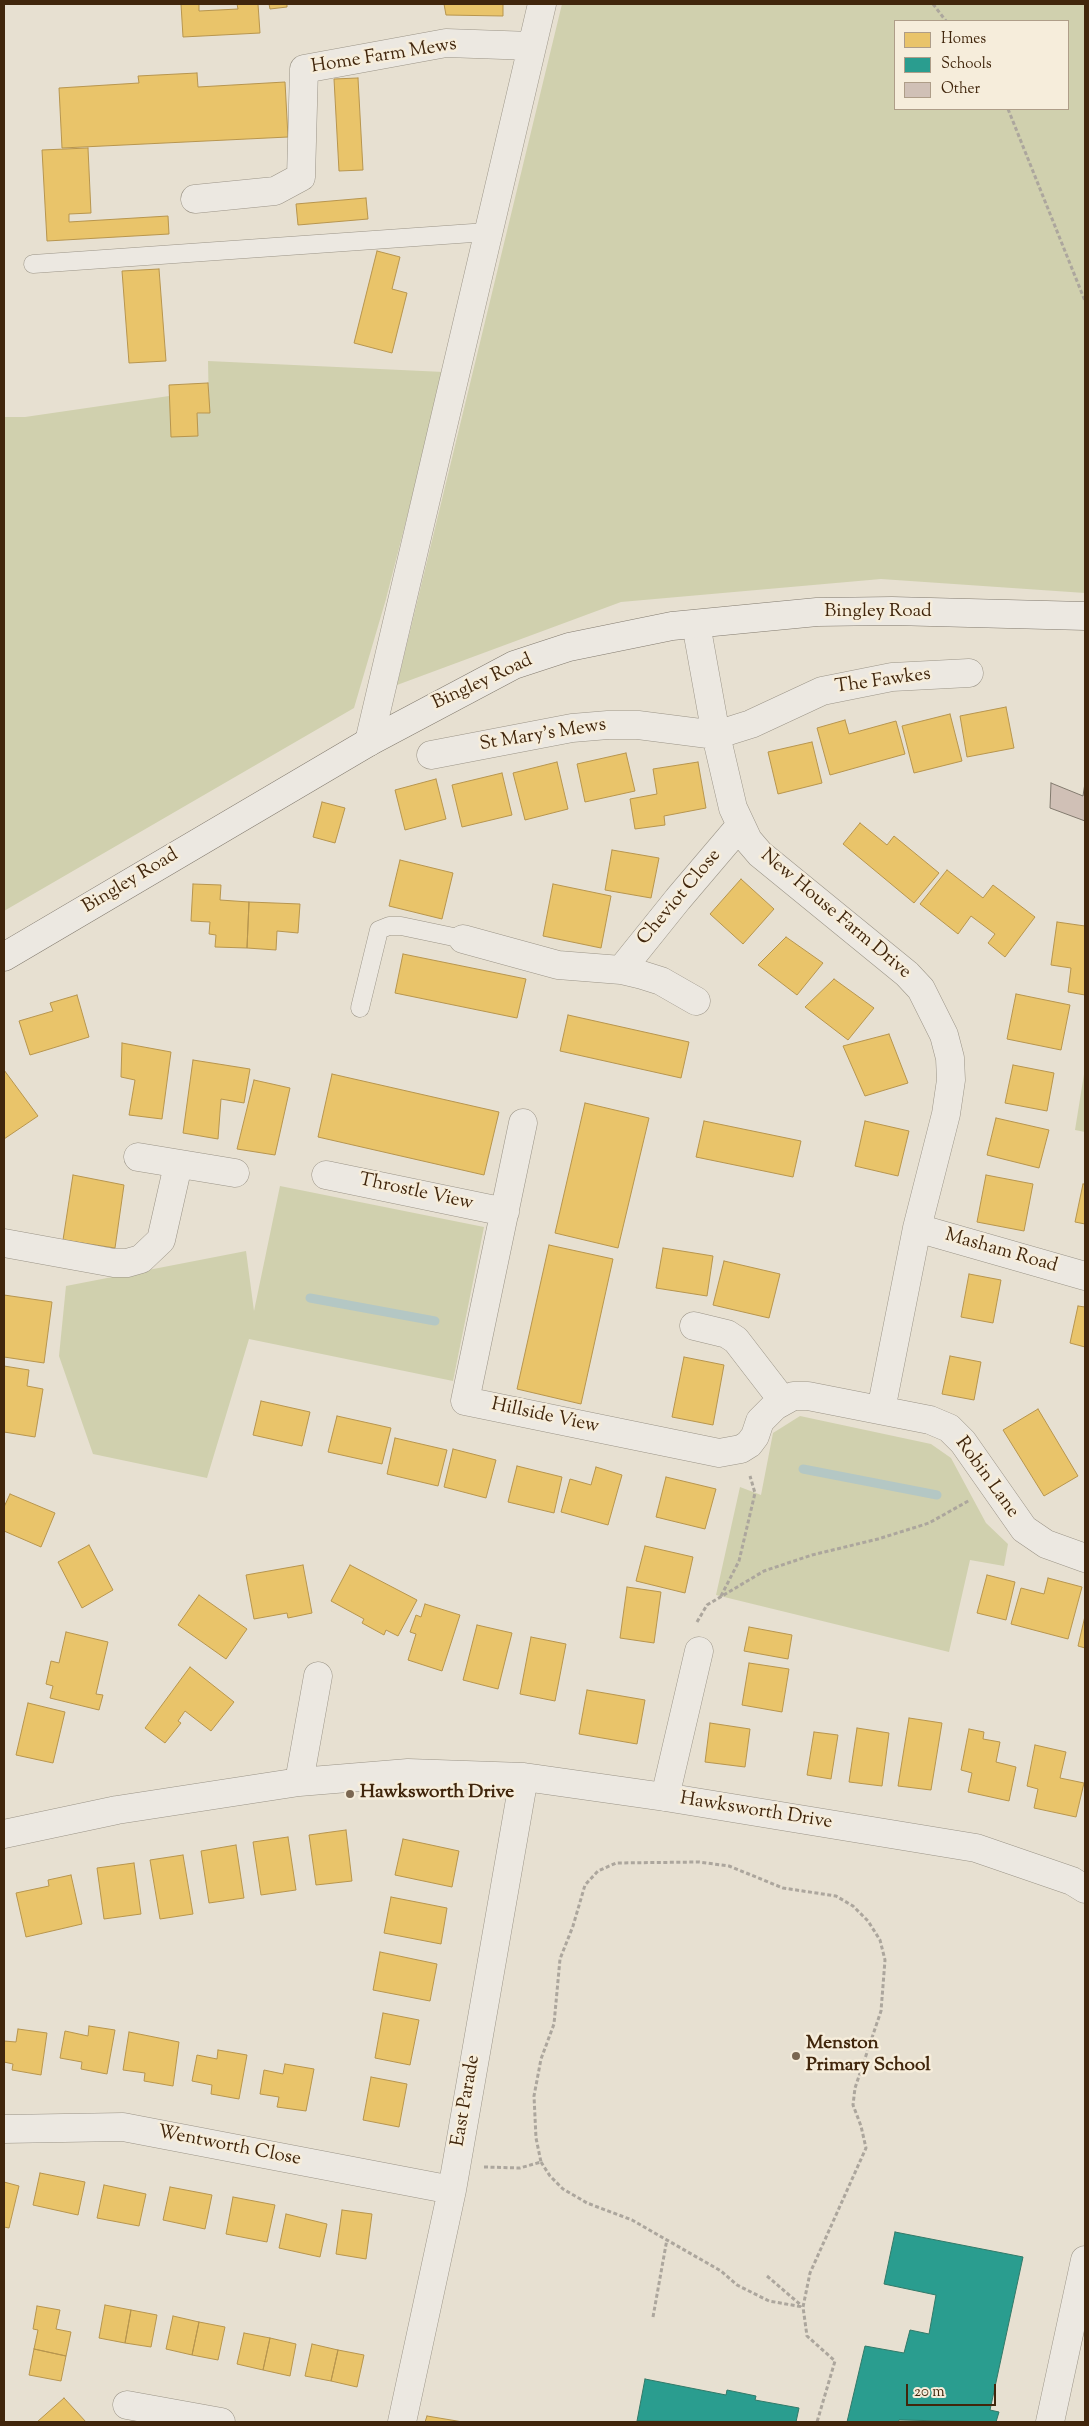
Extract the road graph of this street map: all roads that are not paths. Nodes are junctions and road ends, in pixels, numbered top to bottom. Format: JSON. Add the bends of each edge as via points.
{"nodes":[{"id":1,"x":542,"y":4,"type":"edge"},
{"id":2,"x":532,"y":46,"type":"junction"},
{"id":3,"x":195,"y":199,"type":"dead end"},
{"id":4,"x":487,"y":232,"type":"junction"},
{"id":5,"x":33,"y":264,"type":"dead end"},
{"id":6,"x":1085,"y":616,"type":"edge"},
{"id":7,"x":696,"y":624,"type":"junction"},
{"id":8,"x":969,"y":674,"type":"dead end"},
{"id":9,"x":716,"y":735,"type":"junction"},
{"id":10,"x":369,"y":742,"type":"junction"},
{"id":11,"x":431,"y":755,"type":"dead end"},
{"id":12,"x":740,"y":826,"type":"junction"},
{"id":13,"x":463,"y":939,"type":"joint"},
{"id":14,"x":4,"y":957,"type":"edge"},
{"id":15,"x":621,"y":970,"type":"junction"},
{"id":16,"x":696,"y":1001,"type":"dead end"},
{"id":17,"x":360,"y":1008,"type":"dead end"},
{"id":18,"x":523,"y":1123,"type":"dead end"},
{"id":19,"x":138,"y":1157,"type":"dead end"},
{"id":20,"x":178,"y":1165,"type":"junction"},
{"id":21,"x":235,"y":1172,"type":"dead end"},
{"id":22,"x":326,"y":1175,"type":"dead end"},
{"id":23,"x":505,"y":1212,"type":"junction"},
{"id":24,"x":917,"y":1228,"type":"junction"},
{"id":25,"x":4,"y":1243,"type":"edge"},
{"id":26,"x":1085,"y":1276,"type":"edge"},
{"id":27,"x":694,"y":1326,"type":"dead end"},
{"id":28,"x":783,"y":1401,"type":"junction"},
{"id":29,"x":881,"y":1410,"type":"junction"},
{"id":30,"x":1085,"y":1558,"type":"edge"},
{"id":31,"x":699,"y":1651,"type":"road end"},
{"id":32,"x":318,"y":1676,"type":"dead end"},
{"id":33,"x":524,"y":1778,"type":"junction"},
{"id":34,"x":299,"y":1782,"type":"junction"},
{"id":35,"x":665,"y":1798,"type":"junction"},
{"id":36,"x":4,"y":1834,"type":"edge"},
{"id":37,"x":1085,"y":1889,"type":"edge"},
{"id":38,"x":4,"y":2129,"type":"edge"},
{"id":39,"x":452,"y":2190,"type":"junction"},
{"id":40,"x":1085,"y":2260,"type":"edge"},
{"id":41,"x":127,"y":2405,"type":"dead end"},
{"id":42,"x":221,"y":2422,"type":"edge"},
{"id":43,"x":402,"y":2422,"type":"edge"},
{"id":44,"x":1050,"y":2422,"type":"edge"}],
"edges":[{"from":1,"to":2,"type":"street"},
{"from":2,"to":3,"type":"street","name":"Home Farm Mews","via":[[446,43],[304,69],[301,177],[275,191]]},
{"from":2,"to":4,"type":"street"},
{"from":4,"to":5,"type":"lane"},
{"from":4,"to":10,"type":"street"},
{"from":6,"to":7,"type":"street","name":"Bingley Road","via":[[817,612]]},
{"from":7,"to":9,"type":"street","name":"New House Farm Drive"},
{"from":7,"to":10,"type":"street","name":"Bingley Road","via":[[569,647],[514,665]]},
{"from":8,"to":9,"type":"street","name":"The Fawkes","via":[[892,677],[822,691],[750,724]]},
{"from":9,"to":11,"type":"street","name":"St Mary's Mews","via":[[638,725],[608,725],[572,728]]},
{"from":9,"to":12,"type":"street","name":"New House Farm Drive"},
{"from":10,"to":14,"type":"street","name":"Bingley Road"},
{"from":12,"to":15,"type":"street","name":"Cheviot Close"},
{"from":12,"to":24,"type":"street","name":"New House Farm Drive","via":[[760,854],[907,974],[922,989],[934,1010],[950,1058],[951,1080],[946,1114]]},
{"from":13,"to":15,"type":"street","name":"Cheviot Close","via":[[558,965]]},
{"from":13,"to":17,"type":"lane","via":[[402,926],[379,930]]},
{"from":15,"to":16,"type":"street","name":"Cheviot Close","via":[[661,981]]},
{"from":18,"to":23,"type":"street","name":"Hillside View"},
{"from":19,"to":20,"type":"street"},
{"from":20,"to":21,"type":"street"},
{"from":20,"to":25,"type":"street","via":[[161,1240],[141,1259],[114,1264]]},
{"from":22,"to":23,"type":"street","name":"Throstle View"},
{"from":23,"to":28,"type":"street","name":"Hillside View","via":[[464,1401],[719,1452],[741,1449],[749,1444],[760,1421]]},
{"from":24,"to":26,"type":"street","name":"Masham Road"},
{"from":24,"to":29,"type":"street","name":"New House Farm Drive"},
{"from":27,"to":28,"type":"street","via":[[727,1334],[736,1340]]},
{"from":28,"to":29,"type":"street","via":[[793,1396],[808,1396]]},
{"from":29,"to":30,"type":"street","name":"Robin Lane","via":[[930,1420],[948,1428],[963,1442],[1024,1529],[1046,1544]]},
{"from":31,"to":35,"type":"street"},
{"from":32,"to":34,"type":"street"},
{"from":33,"to":34,"type":"street","name":"Hawksworth Drive","via":[[408,1773]]},
{"from":33,"to":35,"type":"street","name":"Hawksworth Drive"},
{"from":33,"to":39,"type":"street","name":"East Parade"},
{"from":34,"to":36,"type":"street","name":"Hawksworth Drive","via":[[117,1810]]},
{"from":35,"to":37,"type":"street","name":"Hawksworth Drive","via":[[976,1848],[1072,1881]]},
{"from":38,"to":39,"type":"street","name":"Wentworth Close","via":[[123,2127]]},
{"from":39,"to":43,"type":"street","name":"East Parade"},
{"from":40,"to":44,"type":"street"},
{"from":41,"to":42,"type":"street"}]}
